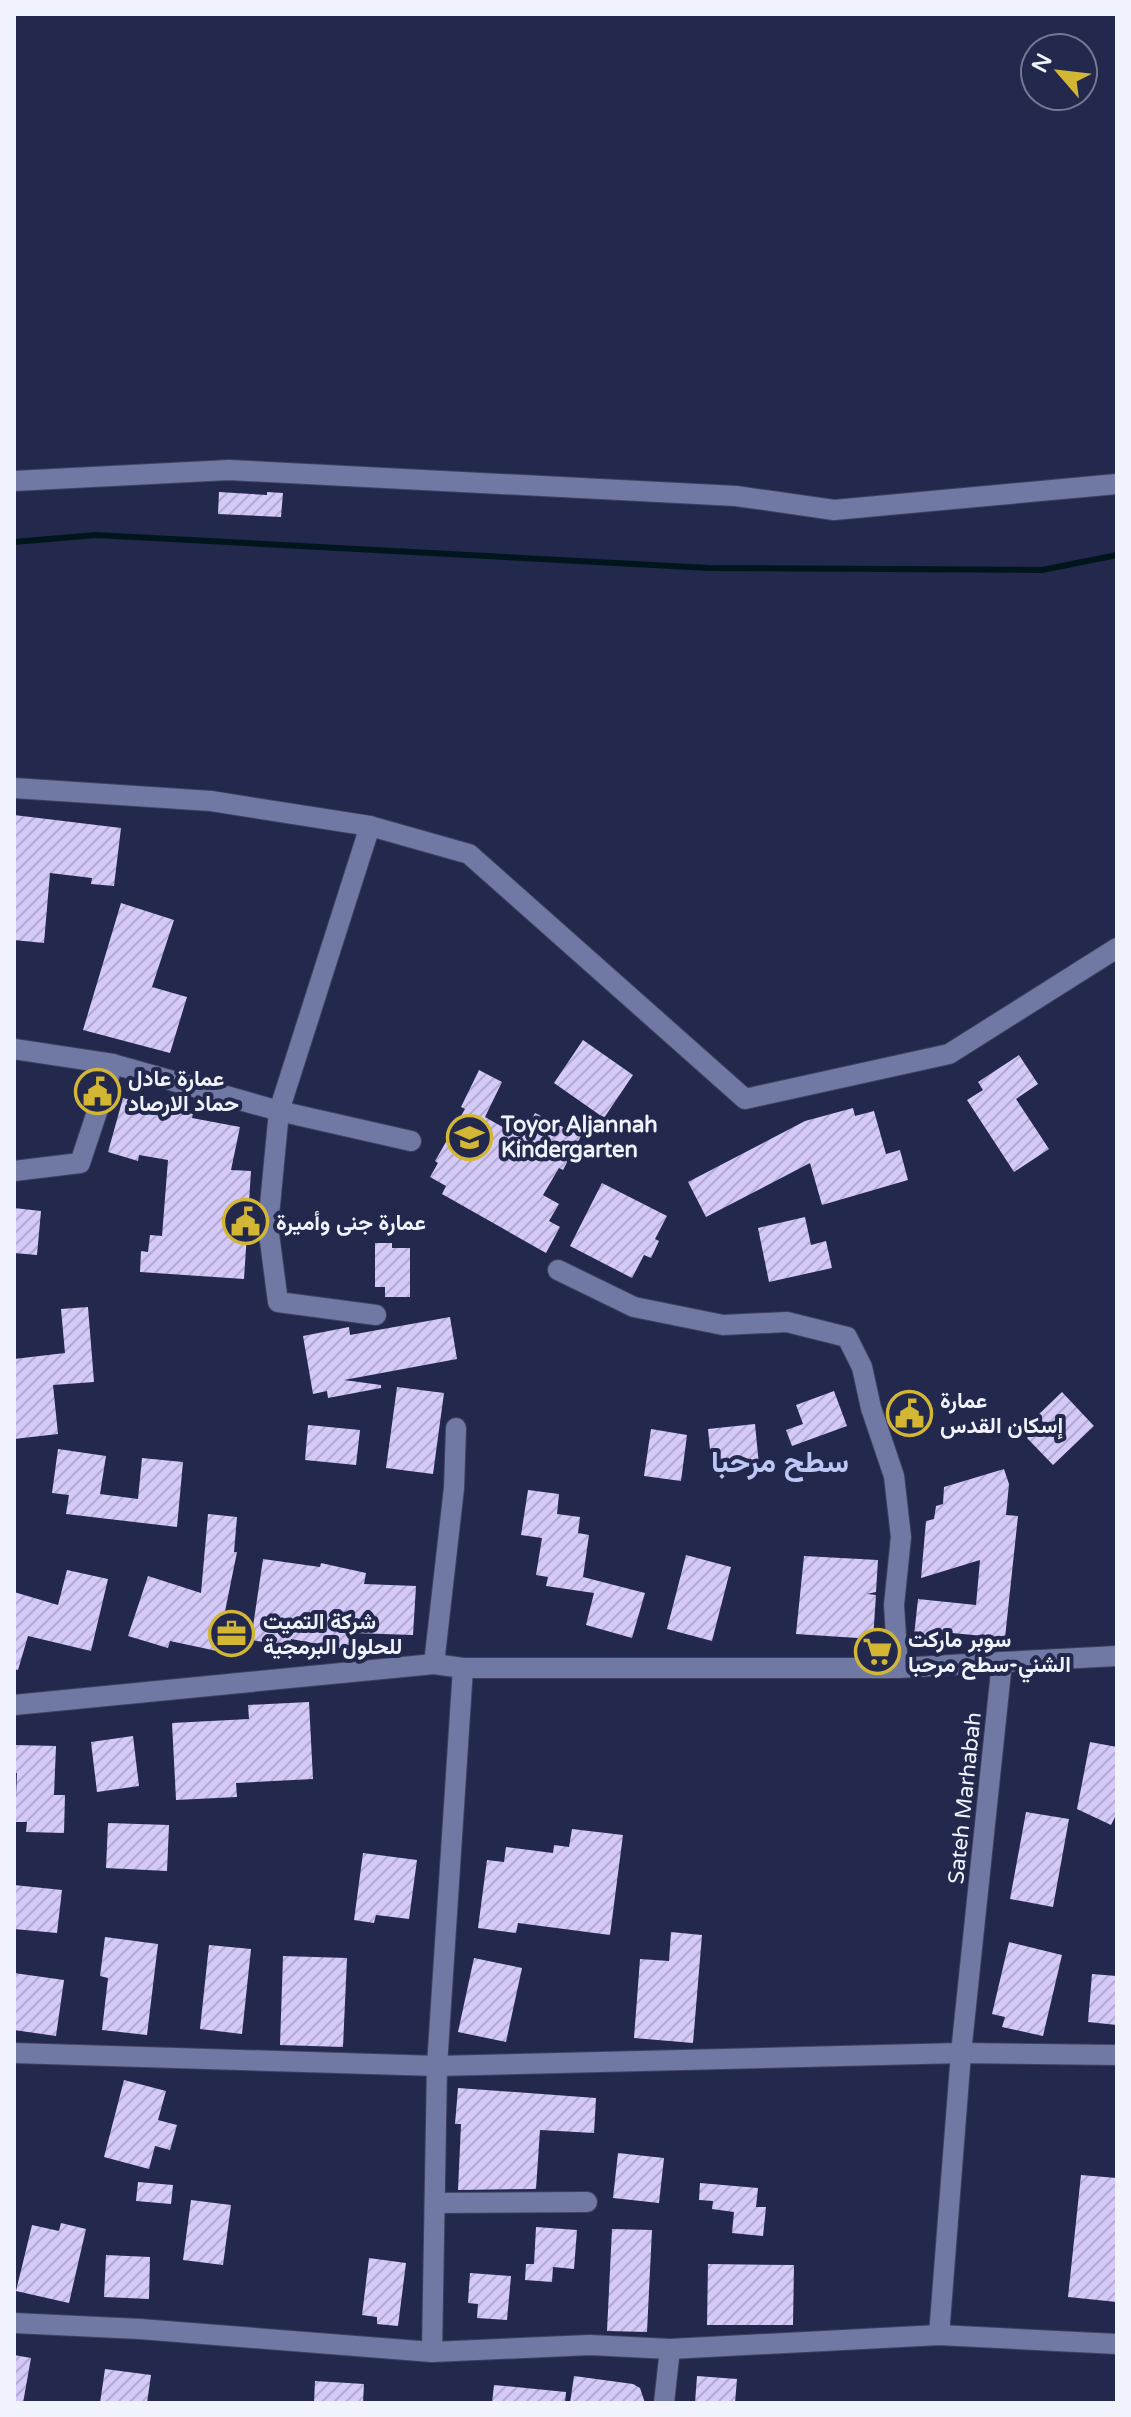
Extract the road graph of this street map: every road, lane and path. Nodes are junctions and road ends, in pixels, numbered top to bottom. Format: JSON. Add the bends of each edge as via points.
{"nodes":[{"id":1,"x":14,"y":481,"type":"edge"},
{"id":2,"x":1117,"y":484,"type":"edge"},
{"id":3,"x":14,"y":788,"type":"edge"},
{"id":4,"x":370,"y":826,"type":"junction"},
{"id":5,"x":1117,"y":948,"type":"edge"},
{"id":6,"x":14,"y":1049,"type":"edge"},
{"id":7,"x":113,"y":1064,"type":"junction"},
{"id":8,"x":279,"y":1111,"type":"junction"},
{"id":9,"x":411,"y":1141,"type":"dead end"},
{"id":10,"x":14,"y":1171,"type":"edge"},
{"id":11,"x":558,"y":1270,"type":"dead end"},
{"id":12,"x":376,"y":1315,"type":"dead end"},
{"id":13,"x":456,"y":1428,"type":"dead end"},
{"id":14,"x":1117,"y":1656,"type":"edge"},
{"id":15,"x":1002,"y":1662,"type":"junction"},
{"id":16,"x":434,"y":1664,"type":"junction"},
{"id":17,"x":463,"y":1668,"type":"junction"},
{"id":18,"x":898,"y":1668,"type":"junction"},
{"id":19,"x":14,"y":1705,"type":"edge"},
{"id":20,"x":14,"y":2053,"type":"edge"},
{"id":21,"x":961,"y":2053,"type":"junction"},
{"id":22,"x":1117,"y":2055,"type":"edge"},
{"id":23,"x":437,"y":2066,"type":"junction"},
{"id":24,"x":587,"y":2202,"type":"dead end"},
{"id":25,"x":435,"y":2203,"type":"junction"},
{"id":26,"x":14,"y":2323,"type":"edge"},
{"id":27,"x":939,"y":2335,"type":"junction"},
{"id":28,"x":1117,"y":2344,"type":"edge"},
{"id":29,"x":670,"y":2349,"type":"junction"},
{"id":30,"x":432,"y":2352,"type":"junction"},
{"id":31,"x":664,"y":2403,"type":"edge"}],
"edges":[{"from":1,"to":2,"type":"street","via":[[229,470],[736,496],[834,510]]},
{"from":3,"to":4,"type":"street","via":[[211,801]]},
{"from":4,"to":5,"type":"street","via":[[469,854],[745,1099],[949,1054]]},
{"from":4,"to":8,"type":"street"},
{"from":6,"to":7,"type":"street"},
{"from":7,"to":8,"type":"street"},
{"from":7,"to":10,"type":"street","via":[[80,1163]]},
{"from":8,"to":9,"type":"street"},
{"from":8,"to":12,"type":"street","via":[[268,1226],[278,1302]]},
{"from":11,"to":18,"type":"street","via":[[634,1307],[723,1325],[787,1322],[847,1337],[862,1367],[894,1476],[901,1537],[894,1605]]},
{"from":13,"to":16,"type":"street"},
{"from":14,"to":15,"type":"street"},
{"from":15,"to":18,"type":"street"},
{"from":15,"to":21,"type":"street","name":"Sateh Marhabah"},
{"from":16,"to":17,"type":"street"},
{"from":16,"to":19,"type":"street"},
{"from":17,"to":18,"type":"street"},
{"from":17,"to":23,"type":"street"},
{"from":20,"to":23,"type":"street"},
{"from":21,"to":22,"type":"street"},
{"from":21,"to":23,"type":"street"},
{"from":21,"to":27,"type":"street","name":"Sateh Marhabah"},
{"from":23,"to":25,"type":"street"},
{"from":24,"to":25,"type":"street"},
{"from":25,"to":30,"type":"street"},
{"from":26,"to":30,"type":"street"},
{"from":27,"to":28,"type":"street"},
{"from":27,"to":29,"type":"street"},
{"from":29,"to":30,"type":"street","via":[[590,2345]]},
{"from":29,"to":31,"type":"street"}]}
